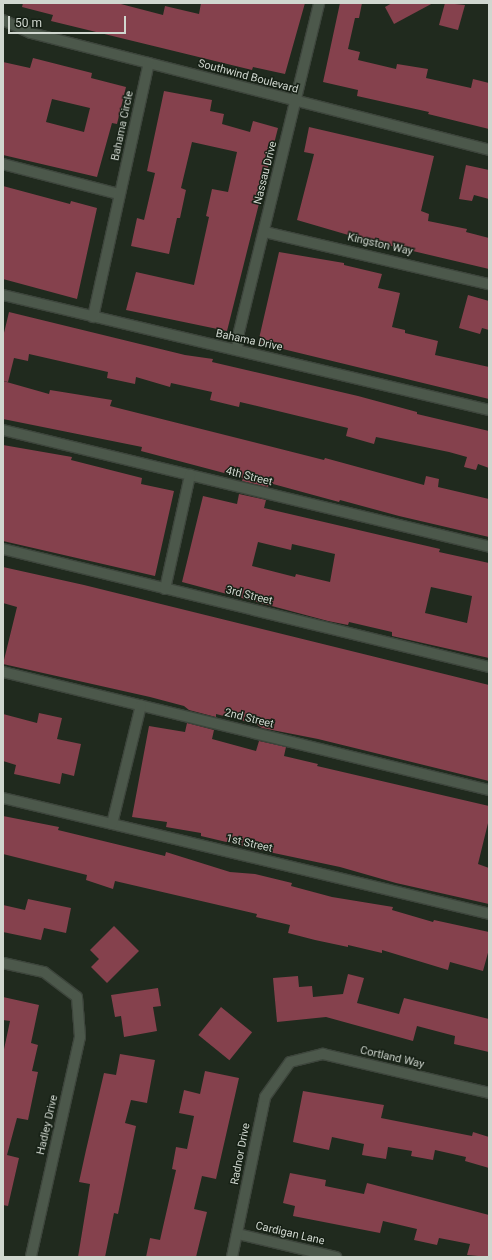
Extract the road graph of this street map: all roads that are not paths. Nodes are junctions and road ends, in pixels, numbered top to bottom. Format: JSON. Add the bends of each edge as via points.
{"nodes":[{"id":1,"x":319,"y":3,"type":"edge"},
{"id":2,"x":3,"y":20,"type":"edge"},
{"id":3,"x":149,"y":63,"type":"junction"},
{"id":4,"x":295,"y":102,"type":"junction"},
{"id":5,"x":489,"y":150,"type":"edge"},
{"id":6,"x":3,"y":164,"type":"edge"},
{"id":7,"x":119,"y":194,"type":"junction"},
{"id":8,"x":265,"y":232,"type":"junction"},
{"id":9,"x":489,"y":284,"type":"edge"},
{"id":10,"x":3,"y":295,"type":"edge"},
{"id":11,"x":93,"y":317,"type":"junction"},
{"id":12,"x":237,"y":349,"type":"junction"},
{"id":13,"x":489,"y":410,"type":"edge"},
{"id":14,"x":3,"y":430,"type":"edge"},
{"id":15,"x":190,"y":475,"type":"junction"},
{"id":16,"x":489,"y":547,"type":"edge"},
{"id":17,"x":3,"y":549,"type":"edge"},
{"id":18,"x":165,"y":588,"type":"junction"},
{"id":19,"x":489,"y":667,"type":"edge"},
{"id":20,"x":3,"y":672,"type":"edge"},
{"id":21,"x":140,"y":705,"type":"junction"},
{"id":22,"x":489,"y":790,"type":"edge"},
{"id":23,"x":3,"y":798,"type":"edge"},
{"id":24,"x":112,"y":824,"type":"junction"},
{"id":25,"x":489,"y":914,"type":"edge"},
{"id":26,"x":3,"y":963,"type":"edge"},
{"id":27,"x":290,"y":1062,"type":"joint"},
{"id":28,"x":489,"y":1093,"type":"edge"},
{"id":29,"x":238,"y":1234,"type":"junction"},
{"id":30,"x":31,"y":1257,"type":"edge"},
{"id":31,"x":232,"y":1257,"type":"edge"},
{"id":32,"x":336,"y":1257,"type":"edge"}],
"edges":[{"from":1,"to":4,"type":"street","name":"Nassau Drive"},
{"from":2,"to":3,"type":"street","name":"Southwind Boulevard","via":[[31,33]]},
{"from":3,"to":4,"type":"street","name":"Southwind Boulevard"},
{"from":3,"to":7,"type":"street","name":"Bahama Circle"},
{"from":4,"to":5,"type":"street","name":"Southwind Boulevard"},
{"from":4,"to":8,"type":"street","name":"Nassau Drive"},
{"from":6,"to":7,"type":"street"},
{"from":7,"to":11,"type":"street","name":"Bahama Circle"},
{"from":8,"to":9,"type":"street","name":"Kingston Way"},
{"from":8,"to":12,"type":"street","name":"Nassau Drive","via":[[239,332]]},
{"from":10,"to":11,"type":"street","name":"Bahama Drive"},
{"from":11,"to":12,"type":"street","name":"Bahama Drive"},
{"from":12,"to":13,"type":"street","name":"Bahama Drive"},
{"from":14,"to":15,"type":"street","name":"4th Street"},
{"from":15,"to":16,"type":"street","name":"4th Street"},
{"from":15,"to":18,"type":"street"},
{"from":17,"to":18,"type":"street","name":"3rd Street"},
{"from":18,"to":19,"type":"street","name":"3rd Street"},
{"from":20,"to":21,"type":"street","name":"2nd Street"},
{"from":21,"to":22,"type":"street","name":"2nd Street"},
{"from":21,"to":24,"type":"street"},
{"from":23,"to":24,"type":"street","name":"1st Street"},
{"from":24,"to":25,"type":"street","name":"1st Street"},
{"from":26,"to":30,"type":"street","name":"Hadley Drive","via":[[44,972],[77,997],[80,1037]]},
{"from":27,"to":28,"type":"street","name":"Cortland Way","via":[[323,1054]]},
{"from":27,"to":29,"type":"street","name":"Radnor Drive","via":[[265,1097]]},
{"from":29,"to":31,"type":"street","name":"Radnor Drive"},
{"from":29,"to":32,"type":"street","name":"Cardigan Lane"}]}
